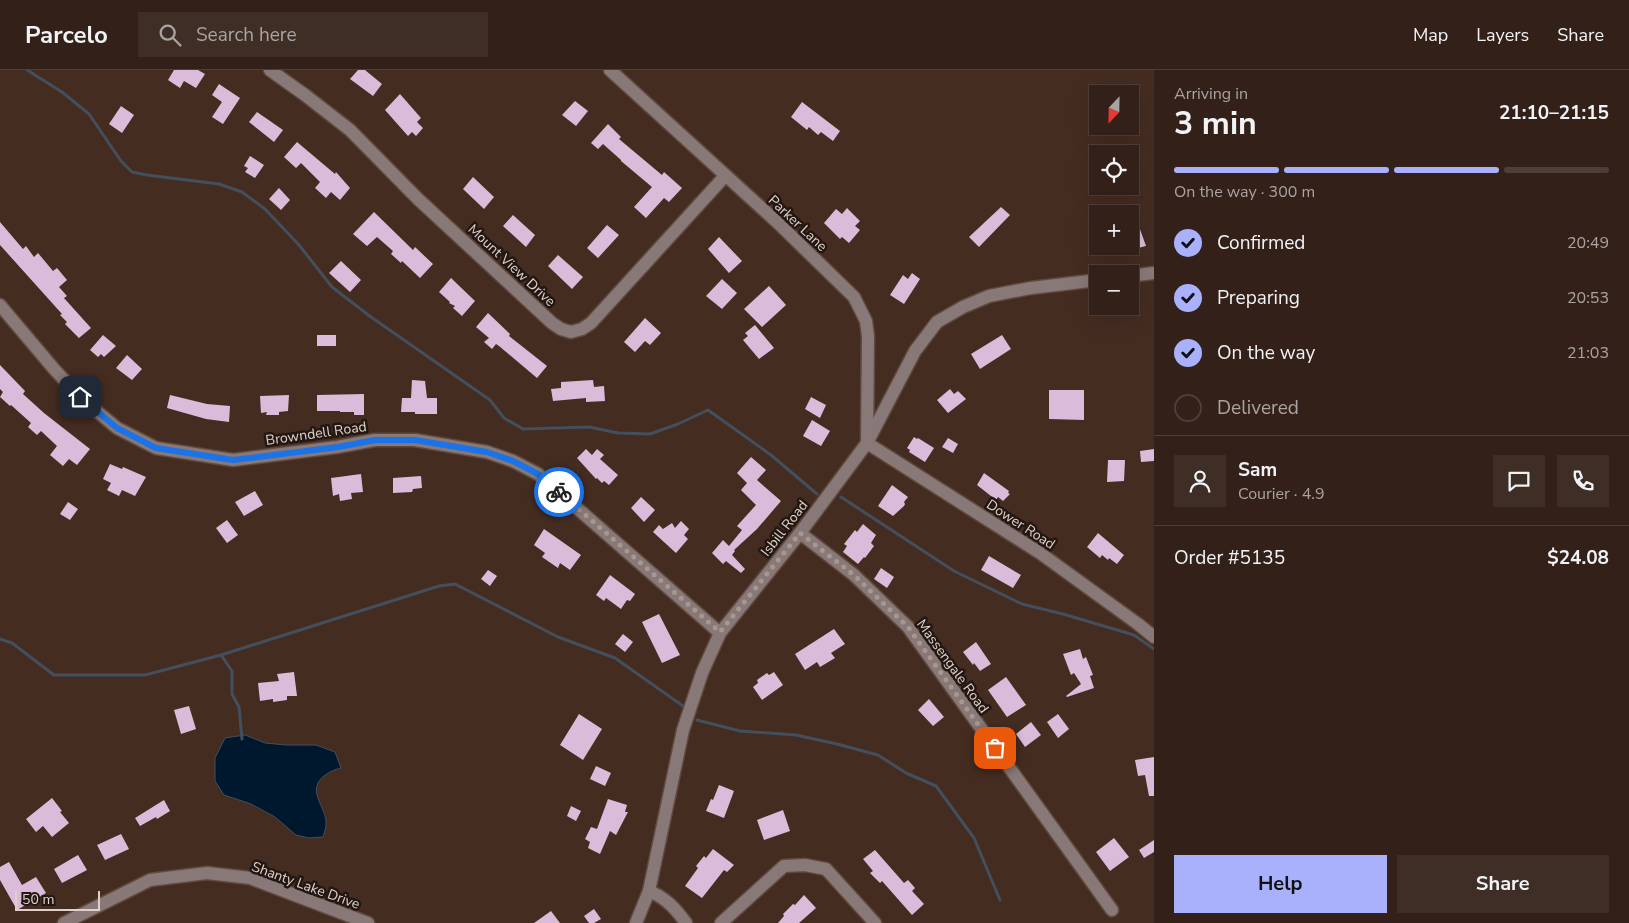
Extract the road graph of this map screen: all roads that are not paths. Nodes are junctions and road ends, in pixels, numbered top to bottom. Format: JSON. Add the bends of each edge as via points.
{"nodes":[{"id":1,"x":270,"y":70,"type":"edge"},
{"id":2,"x":610,"y":70,"type":"edge"},
{"id":3,"x":725,"y":176,"type":"junction"},
{"id":4,"x":1154,"y":273,"type":"edge"},
{"id":5,"x":1139,"y":275,"type":"edge"},
{"id":6,"x":1089,"y":281,"type":"edge"},
{"id":7,"x":0,"y":305,"type":"edge"},
{"id":8,"x":867,"y":443,"type":"junction"},
{"id":9,"x":800,"y":533,"type":"junction"},
{"id":10,"x":720,"y":632,"type":"junction"},
{"id":11,"x":1154,"y":637,"type":"edge"},
{"id":12,"x":649,"y":891,"type":"junction"},
{"id":13,"x":1112,"y":910,"type":"dead end"},
{"id":14,"x":64,"y":923,"type":"edge"},
{"id":15,"x":368,"y":923,"type":"edge"},
{"id":16,"x":636,"y":923,"type":"edge"},
{"id":17,"x":686,"y":923,"type":"edge"},
{"id":18,"x":721,"y":923,"type":"edge"},
{"id":19,"x":876,"y":923,"type":"edge"}],
"edges":[{"from":1,"to":3,"type":"street","name":"Mount View Drive","via":[[350,130],[418,199],[548,319],[571,332],[582,330],[591,323]]},
{"from":2,"to":3,"type":"street","name":"Parker Lane"},
{"from":3,"to":8,"type":"street","name":"Parker Lane","via":[[854,296],[860,307],[868,336]]},
{"from":4,"to":5,"type":"street"},
{"from":6,"to":8,"type":"street","name":"Isbill Road","via":[[991,295],[937,322],[915,351]]},
{"from":7,"to":10,"type":"street","name":"Browndell Road","via":[[81,398],[117,428],[156,448],[233,460],[375,440],[415,440],[487,452],[513,461],[538,474]]},
{"from":8,"to":9,"type":"street","name":"Isbill Road"},
{"from":8,"to":11,"type":"street","name":"Dower Road","via":[[1040,553]]},
{"from":9,"to":10,"type":"street","name":"Isbill Road"},
{"from":9,"to":13,"type":"street","name":"Massengale Road","via":[[854,575],[908,627]]},
{"from":10,"to":12,"type":"street","name":"Isbill Road","via":[[683,730]]},
{"from":12,"to":16,"type":"street","name":"Isbill Road"},
{"from":12,"to":17,"type":"street","via":[[675,907]]},
{"from":14,"to":15,"type":"street","name":"Shanty Lake Drive","via":[[150,880],[207,873],[250,878]]},
{"from":18,"to":19,"type":"street","via":[[784,866],[805,865],[826,869]]}]}
